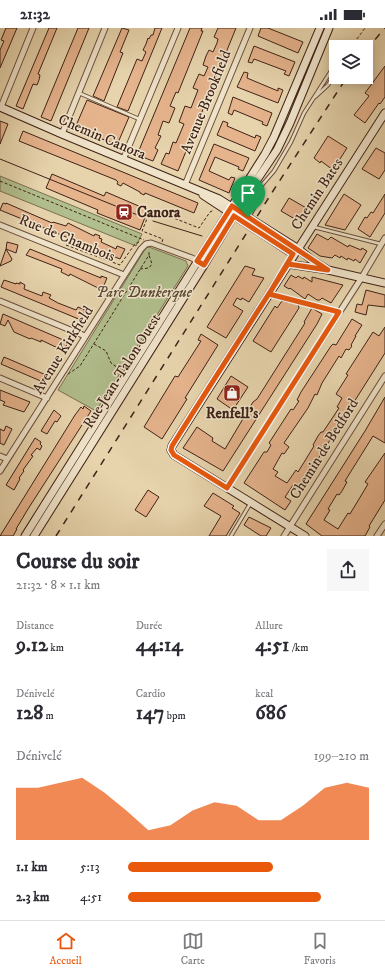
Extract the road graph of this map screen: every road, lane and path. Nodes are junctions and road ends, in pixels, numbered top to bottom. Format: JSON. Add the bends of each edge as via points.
{"nodes":[{"id":1,"x":33,"y":28,"type":"edge"},
{"id":2,"x":105,"y":28,"type":"edge"},
{"id":3,"x":178,"y":28,"type":"edge"},
{"id":4,"x":250,"y":28,"type":"edge"},
{"id":5,"x":320,"y":28,"type":"edge"},
{"id":6,"x":329,"y":28,"type":"edge"},
{"id":7,"x":365,"y":28,"type":"edge"},
{"id":8,"x":357,"y":40,"type":"edge"},
{"id":9,"x":79,"y":93,"type":"junction"},
{"id":10,"x":315,"y":97,"type":"junction"},
{"id":11,"x":0,"y":107,"type":"edge"},
{"id":12,"x":385,"y":113,"type":"edge"},
{"id":13,"x":140,"y":119,"type":"junction"},
{"id":14,"x":62,"y":134,"type":"junction"},
{"id":15,"x":123,"y":160,"type":"junction"},
{"id":16,"x":0,"y":181,"type":"edge"},
{"id":17,"x":186,"y":185,"type":"junction"},
{"id":18,"x":217,"y":209,"type":"dead end"},
{"id":19,"x":233,"y":211,"type":"junction"},
{"id":20,"x":248,"y":217,"type":"junction"},
{"id":21,"x":0,"y":226,"type":"edge"},
{"id":22,"x":312,"y":226,"type":"junction"},
{"id":23,"x":385,"y":238,"type":"edge"},
{"id":24,"x":162,"y":243,"type":"dead end"},
{"id":25,"x":64,"y":244,"type":"dead end"},
{"id":26,"x":146,"y":244,"type":"junction"},
{"id":27,"x":381,"y":244,"type":"junction"},
{"id":28,"x":295,"y":251,"type":"junction"},
{"id":29,"x":149,"y":255,"type":"junction"},
{"id":30,"x":197,"y":261,"type":"junction"},
{"id":31,"x":288,"y":264,"type":"junction"},
{"id":32,"x":204,"y":265,"type":"junction"},
{"id":33,"x":140,"y":269,"type":"junction"},
{"id":34,"x":328,"y":270,"type":"junction"},
{"id":35,"x":124,"y":274,"type":"junction"},
{"id":36,"x":362,"y":277,"type":"junction"},
{"id":37,"x":385,"y":283,"type":"edge"},
{"id":38,"x":269,"y":294,"type":"junction"},
{"id":39,"x":0,"y":301,"type":"edge"},
{"id":40,"x":339,"y":312,"type":"junction"},
{"id":41,"x":85,"y":336,"type":"junction"},
{"id":42,"x":94,"y":344,"type":"junction"},
{"id":43,"x":122,"y":371,"type":"dead end"},
{"id":44,"x":66,"y":375,"type":"dead end"},
{"id":45,"x":385,"y":376,"type":"edge"},
{"id":46,"x":0,"y":378,"type":"edge"},
{"id":47,"x":47,"y":398,"type":"junction"},
{"id":48,"x":0,"y":456,"type":"edge"},
{"id":49,"x":7,"y":459,"type":"junction"},
{"id":50,"x":0,"y":471,"type":"edge"},
{"id":51,"x":227,"y":488,"type":"junction"},
{"id":52,"x":251,"y":502,"type":"junction"},
{"id":53,"x":385,"y":524,"type":"edge"},
{"id":54,"x":290,"y":526,"type":"junction"},
{"id":55,"x":25,"y":536,"type":"edge"},
{"id":56,"x":34,"y":536,"type":"edge"},
{"id":57,"x":231,"y":536,"type":"edge"},
{"id":58,"x":284,"y":536,"type":"edge"},
{"id":59,"x":305,"y":536,"type":"edge"},
{"id":60,"x":377,"y":536,"type":"edge"}],
"edges":[{"from":1,"to":11,"type":"street"},
{"from":2,"to":9,"type":"street"},
{"from":3,"to":13,"type":"street"},
{"from":4,"to":17,"type":"street","name":"Avenue Brookfield"},
{"from":5,"to":19,"type":"main road","name":"Rue Jean-Talon Ouest","via":[[274,137]]},
{"from":6,"to":19,"type":"main road","name":"Rue Jean-Talon Ouest","via":[[280,145]]},
{"from":7,"to":8,"type":"path"},
{"from":9,"to":13,"type":"lane"},
{"from":9,"to":14,"type":"street"},
{"from":10,"to":10,"type":"lane","via":[[332,80],[334,71],[332,70]]},
{"from":10,"to":20,"type":"lane","via":[[274,171],[262,185]]},
{"from":11,"to":14,"type":"main road","name":"Chemin Canora"},
{"from":12,"to":22,"type":"main road","name":"Chemin Bates"},
{"from":13,"to":15,"type":"street"},
{"from":14,"to":15,"type":"main road","name":"Chemin Canora"},
{"from":15,"to":17,"type":"main road","name":"Chemin Canora"},
{"from":16,"to":26,"type":"path"},
{"from":17,"to":19,"type":"main road","name":"Chemin Canora"},
{"from":18,"to":24,"type":"path","via":[[210,212],[199,228],[151,209],[142,231],[163,239]]},
{"from":19,"to":20,"type":"main road"},
{"from":19,"to":28,"type":"main road"},
{"from":19,"to":30,"type":"main road","name":"Rue Jean-Talon Ouest"},
{"from":19,"to":32,"type":"main road","name":"Rue Jean-Talon Ouest"},
{"from":20,"to":28,"type":"main road"},
{"from":21,"to":35,"type":"street","name":"Rue de Chambois"},
{"from":22,"to":27,"type":"lane"},
{"from":22,"to":28,"type":"main road","name":"Chemin Bates"},
{"from":23,"to":27,"type":"street"},
{"from":25,"to":26,"type":"path","via":[[120,265],[135,244]]},
{"from":26,"to":29,"type":"path"},
{"from":26,"to":30,"type":"street","via":[[155,244]]},
{"from":26,"to":35,"type":"street","name":"Avenue Kirkfield"},
{"from":27,"to":36,"type":"street"},
{"from":28,"to":31,"type":"main road","name":"Chemin Bates"},
{"from":28,"to":34,"type":"main road"},
{"from":29,"to":33,"type":"path"},
{"from":29,"to":33,"type":"path","via":[[152,264],[149,268]]},
{"from":30,"to":32,"type":"street"},
{"from":30,"to":55,"type":"main road","name":"Rue Jean-Talon Ouest"},
{"from":31,"to":34,"type":"main road"},
{"from":31,"to":38,"type":"main road","name":"Chemin Bates"},
{"from":32,"to":56,"type":"main road","name":"Rue Jean-Talon Ouest"},
{"from":33,"to":42,"type":"path"},
{"from":34,"to":36,"type":"main road"},
{"from":35,"to":41,"type":"street","name":"Avenue Kirkfield"},
{"from":36,"to":37,"type":"main road"},
{"from":36,"to":40,"type":"street"},
{"from":38,"to":40,"type":"lane"},
{"from":38,"to":51,"type":"main road","name":"Chemin Bates","via":[[172,446],[172,452]]},
{"from":39,"to":41,"type":"street"},
{"from":40,"to":51,"type":"street"},
{"from":41,"to":47,"type":"street","name":"Avenue Kirkfield"},
{"from":42,"to":43,"type":"path","via":[[106,351],[111,363]]},
{"from":42,"to":44,"type":"path","via":[[80,366]]},
{"from":45,"to":54,"type":"street","name":"Chemin de Bedford"},
{"from":46,"to":47,"type":"street"},
{"from":47,"to":49,"type":"street","name":"Avenue Kirkfield"},
{"from":48,"to":49,"type":"street"},
{"from":49,"to":50,"type":"street","name":"Avenue Kirkfield"},
{"from":51,"to":52,"type":"main road"},
{"from":52,"to":54,"type":"main road"},
{"from":52,"to":57,"type":"lane"},
{"from":53,"to":60,"type":"street"},
{"from":54,"to":58,"type":"street","name":"Chemin de Bedford"},
{"from":54,"to":59,"type":"main road"}]}
